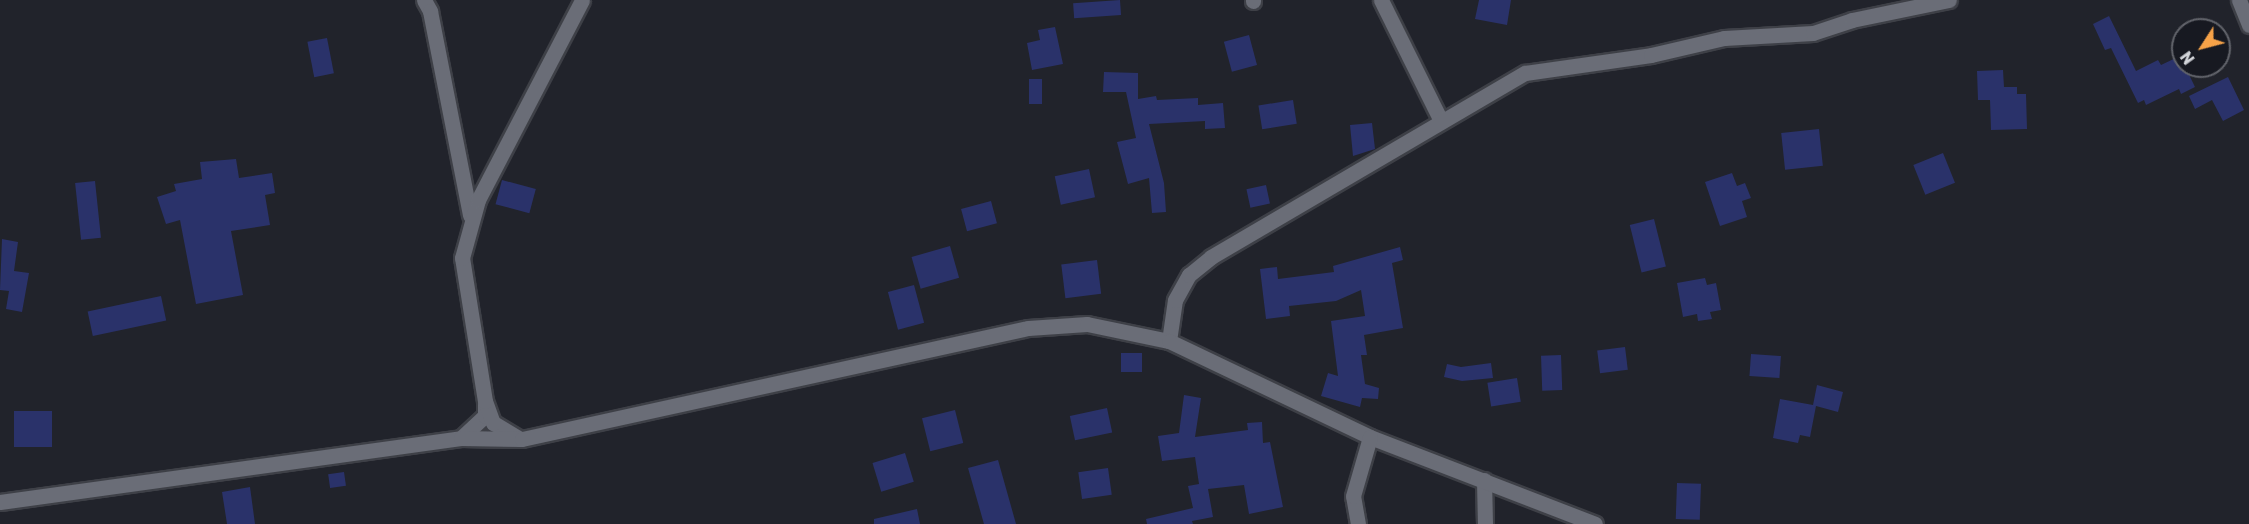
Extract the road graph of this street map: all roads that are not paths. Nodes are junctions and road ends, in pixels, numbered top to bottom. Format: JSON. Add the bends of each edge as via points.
{"nodes":[{"id":1,"x":424,"y":0,"type":"edge"},
{"id":2,"x":582,"y":0,"type":"edge"},
{"id":3,"x":1381,"y":0,"type":"edge"},
{"id":4,"x":1949,"y":0,"type":"edge"},
{"id":5,"x":2239,"y":0,"type":"edge"},
{"id":6,"x":2249,"y":25,"type":"edge"},
{"id":7,"x":1441,"y":121,"type":"junction"},
{"id":8,"x":470,"y":218,"type":"junction"},
{"id":9,"x":1169,"y":341,"type":"junction"},
{"id":10,"x":485,"y":401,"type":"junction"},
{"id":11,"x":1370,"y":437,"type":"junction"},
{"id":12,"x":461,"y":438,"type":"junction"},
{"id":13,"x":522,"y":439,"type":"junction"},
{"id":14,"x":1484,"y":480,"type":"junction"},
{"id":15,"x":0,"y":502,"type":"edge"},
{"id":16,"x":1358,"y":524,"type":"edge"},
{"id":17,"x":1485,"y":524,"type":"edge"},
{"id":18,"x":1595,"y":524,"type":"edge"}],
"edges":[{"from":1,"to":8,"type":"street","via":[[432,19]]},
{"from":2,"to":8,"type":"street"},
{"from":3,"to":7,"type":"street"},
{"from":4,"to":7,"type":"street","via":[[1852,20],[1813,33],[1724,38],[1651,55],[1525,73]]},
{"from":5,"to":6,"type":"street"},
{"from":7,"to":9,"type":"street","via":[[1211,257],[1189,275],[1175,300]]},
{"from":8,"to":10,"type":"street","via":[[462,258]]},
{"from":9,"to":11,"type":"street"},
{"from":9,"to":13,"type":"street","via":[[1087,324],[1028,328]]},
{"from":10,"to":12,"type":"street","via":[[485,416]]},
{"from":10,"to":13,"type":"street","via":[[493,423]]},
{"from":11,"to":14,"type":"street"},
{"from":11,"to":16,"type":"street","via":[[1353,496]]},
{"from":12,"to":13,"type":"street"},
{"from":12,"to":15,"type":"street"},
{"from":14,"to":17,"type":"street"},
{"from":14,"to":18,"type":"street"}]}
